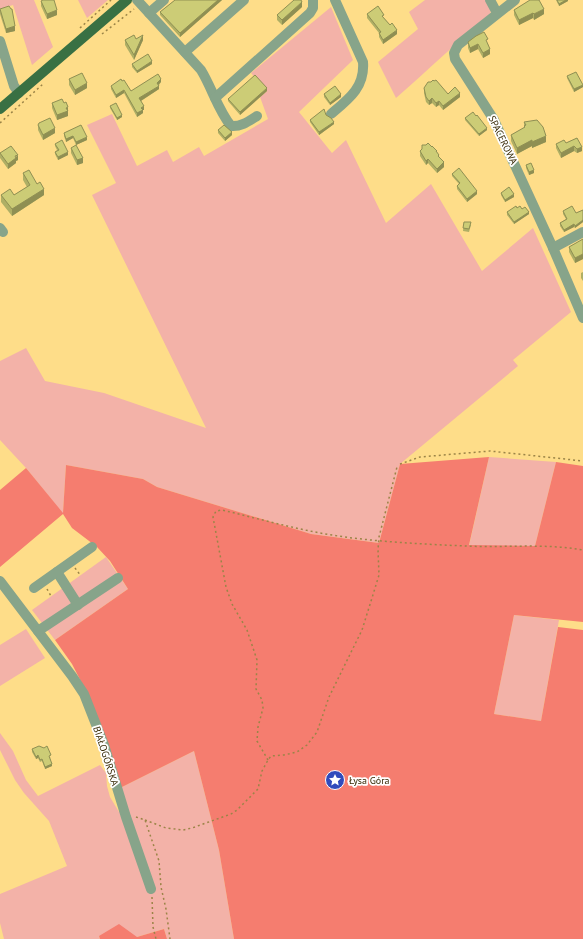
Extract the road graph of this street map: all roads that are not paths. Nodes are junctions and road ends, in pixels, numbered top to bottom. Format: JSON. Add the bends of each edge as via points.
{"nodes":[{"id":1,"x":126,"y":0,"type":"edge"},
{"id":2,"x":137,"y":0,"type":"edge"},
{"id":3,"x":164,"y":0,"type":"edge"},
{"id":4,"x":244,"y":0,"type":"edge"},
{"id":5,"x":313,"y":0,"type":"edge"},
{"id":6,"x":335,"y":0,"type":"edge"},
{"id":7,"x":490,"y":0,"type":"edge"},
{"id":8,"x":514,"y":0,"type":"edge"},
{"id":9,"x":149,"y":13,"type":"junction"},
{"id":10,"x":497,"y":13,"type":"junction"},
{"id":11,"x":0,"y":41,"type":"edge"},
{"id":12,"x":185,"y":52,"type":"junction"},
{"id":13,"x":19,"y":93,"type":"junction"},
{"id":14,"x":215,"y":98,"type":"junction"},
{"id":15,"x":0,"y":109,"type":"edge"},
{"id":16,"x":331,"y":114,"type":"dead end"},
{"id":17,"x":257,"y":116,"type":"dead end"},
{"id":18,"x":583,"y":232,"type":"edge"},
{"id":19,"x":553,"y":248,"type":"junction"},
{"id":20,"x":581,"y":304,"type":"edge"},
{"id":21,"x":583,"y":318,"type":"edge"},
{"id":22,"x":92,"y":546,"type":"dead end"},
{"id":23,"x":57,"y":572,"type":"junction"},
{"id":24,"x":118,"y":578,"type":"dead end"},
{"id":25,"x":0,"y":581,"type":"edge"},
{"id":26,"x":34,"y":588,"type":"dead end"},
{"id":27,"x":78,"y":605,"type":"junction"},
{"id":28,"x":38,"y":631,"type":"junction"},
{"id":29,"x":151,"y":889,"type":"road end"}],
"edges":[{"from":1,"to":13,"type":"main road"},
{"from":2,"to":9,"type":"street"},
{"from":3,"to":9,"type":"street"},
{"from":4,"to":12,"type":"street"},
{"from":5,"to":14,"type":"street","via":[[310,13]]},
{"from":6,"to":16,"type":"street","via":[[363,62],[364,72],[356,90]]},
{"from":7,"to":10,"type":"street"},
{"from":8,"to":10,"type":"street","name":"SPACEROWA"},
{"from":9,"to":12,"type":"street"},
{"from":10,"to":19,"type":"street","name":"SPACEROWA","via":[[458,45],[454,53],[455,59],[494,120]]},
{"from":11,"to":13,"type":"street","via":[[14,86]]},
{"from":12,"to":14,"type":"street","via":[[201,70]]},
{"from":13,"to":15,"type":"main road"},
{"from":14,"to":17,"type":"street","via":[[231,126],[237,127]]},
{"from":18,"to":19,"type":"street"},
{"from":19,"to":20,"type":"street","name":"SPACEROWA"},
{"from":20,"to":21,"type":"street","name":"SPACEROWA"},
{"from":22,"to":23,"type":"street"},
{"from":23,"to":26,"type":"street"},
{"from":23,"to":27,"type":"street"},
{"from":24,"to":27,"type":"street"},
{"from":25,"to":28,"type":"street","name":"BIAŁOGÓRSKA"},
{"from":27,"to":28,"type":"street"},
{"from":28,"to":29,"type":"street","name":"BIAŁOGÓRSKA","via":[[84,694],[104,745]]}]}
